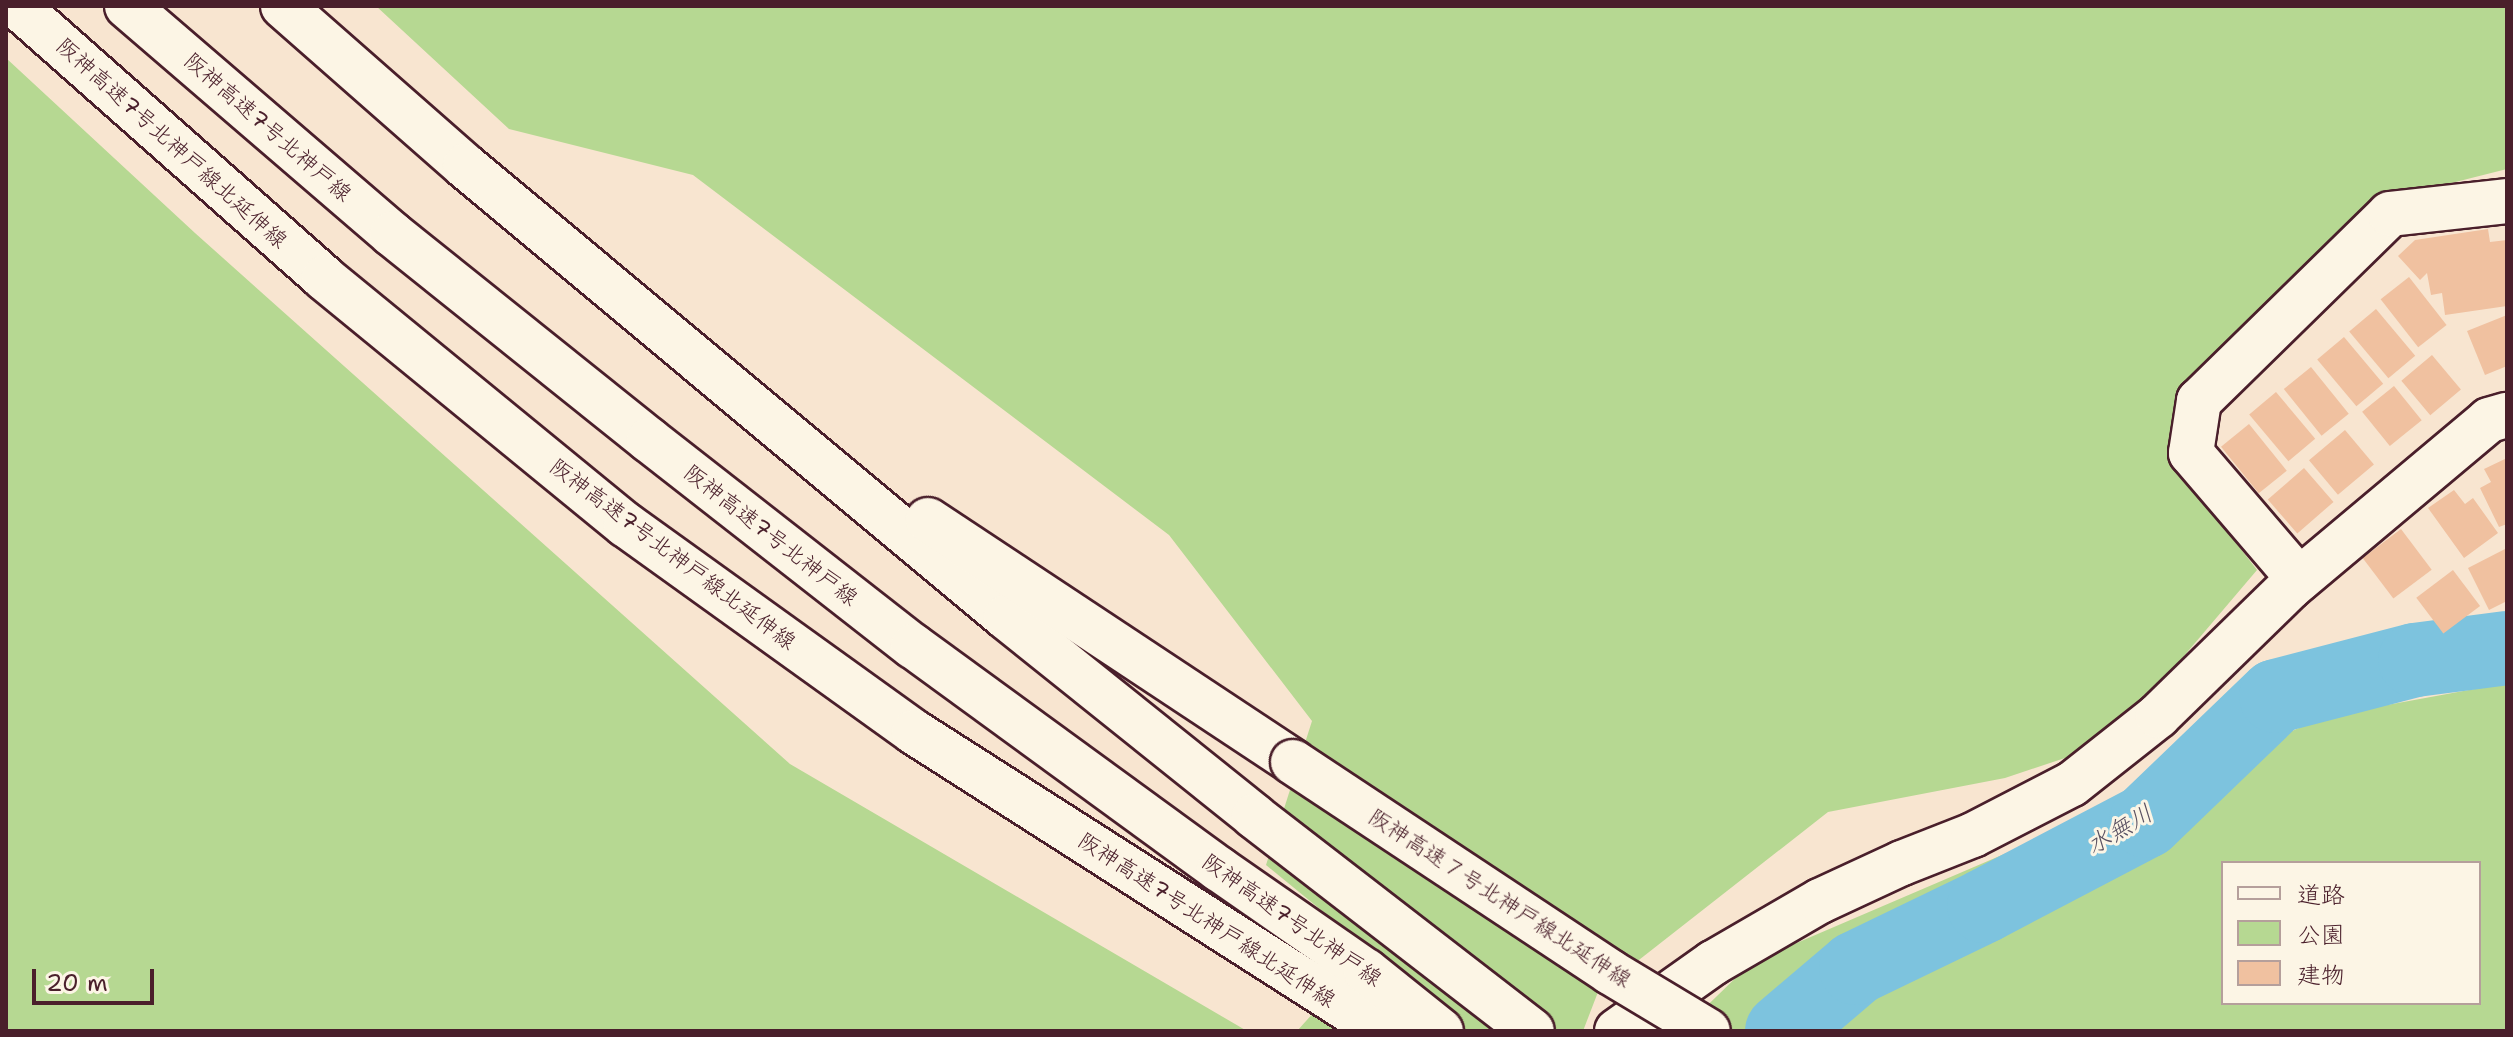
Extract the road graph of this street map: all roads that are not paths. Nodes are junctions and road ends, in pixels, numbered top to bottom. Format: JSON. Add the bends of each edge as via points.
{"nodes":[{"id":1,"x":17,"y":6,"type":"edge"},
{"id":2,"x":127,"y":6,"type":"edge"},
{"id":3,"x":283,"y":6,"type":"edge"},
{"id":4,"x":465,"y":166,"type":"junction"},
{"id":5,"x":2507,"y":201,"type":"edge"},
{"id":6,"x":2507,"y":415,"type":"edge"},
{"id":7,"x":2299,"y":579,"type":"junction"},
{"id":8,"x":1382,"y":1031,"type":"edge"},
{"id":9,"x":1441,"y":1031,"type":"edge"},
{"id":10,"x":1532,"y":1031,"type":"edge"},
{"id":11,"x":1617,"y":1031,"type":"edge"},
{"id":12,"x":1708,"y":1031,"type":"edge"}],
"edges":[{"from":1,"to":8,"type":"main road","name":"阪神高速7号北神戸線北延伸線","via":[[324,278],[626,525],[914,732]]},
{"from":2,"to":9,"type":"main road","name":"阪神高速7号北神戸線","via":[[392,234],[838,587]]},
{"from":3,"to":4,"type":"main road"},
{"from":4,"to":10,"type":"main road","via":[[1006,617]]},
{"from":4,"to":12,"type":"main road","name":"阪神高速７号北神戸線北延伸線","bridge":true,"via":[[805,439],[1610,972]]},
{"from":5,"to":7,"type":"main road","via":[[2390,214],[2199,401],[2191,453]]},
{"from":6,"to":7,"type":"main road","via":[[2489,420]]},
{"from":7,"to":11,"type":"main road","via":[[2158,716],[2072,784],[1973,835],[1820,901],[1713,963]]}]}
